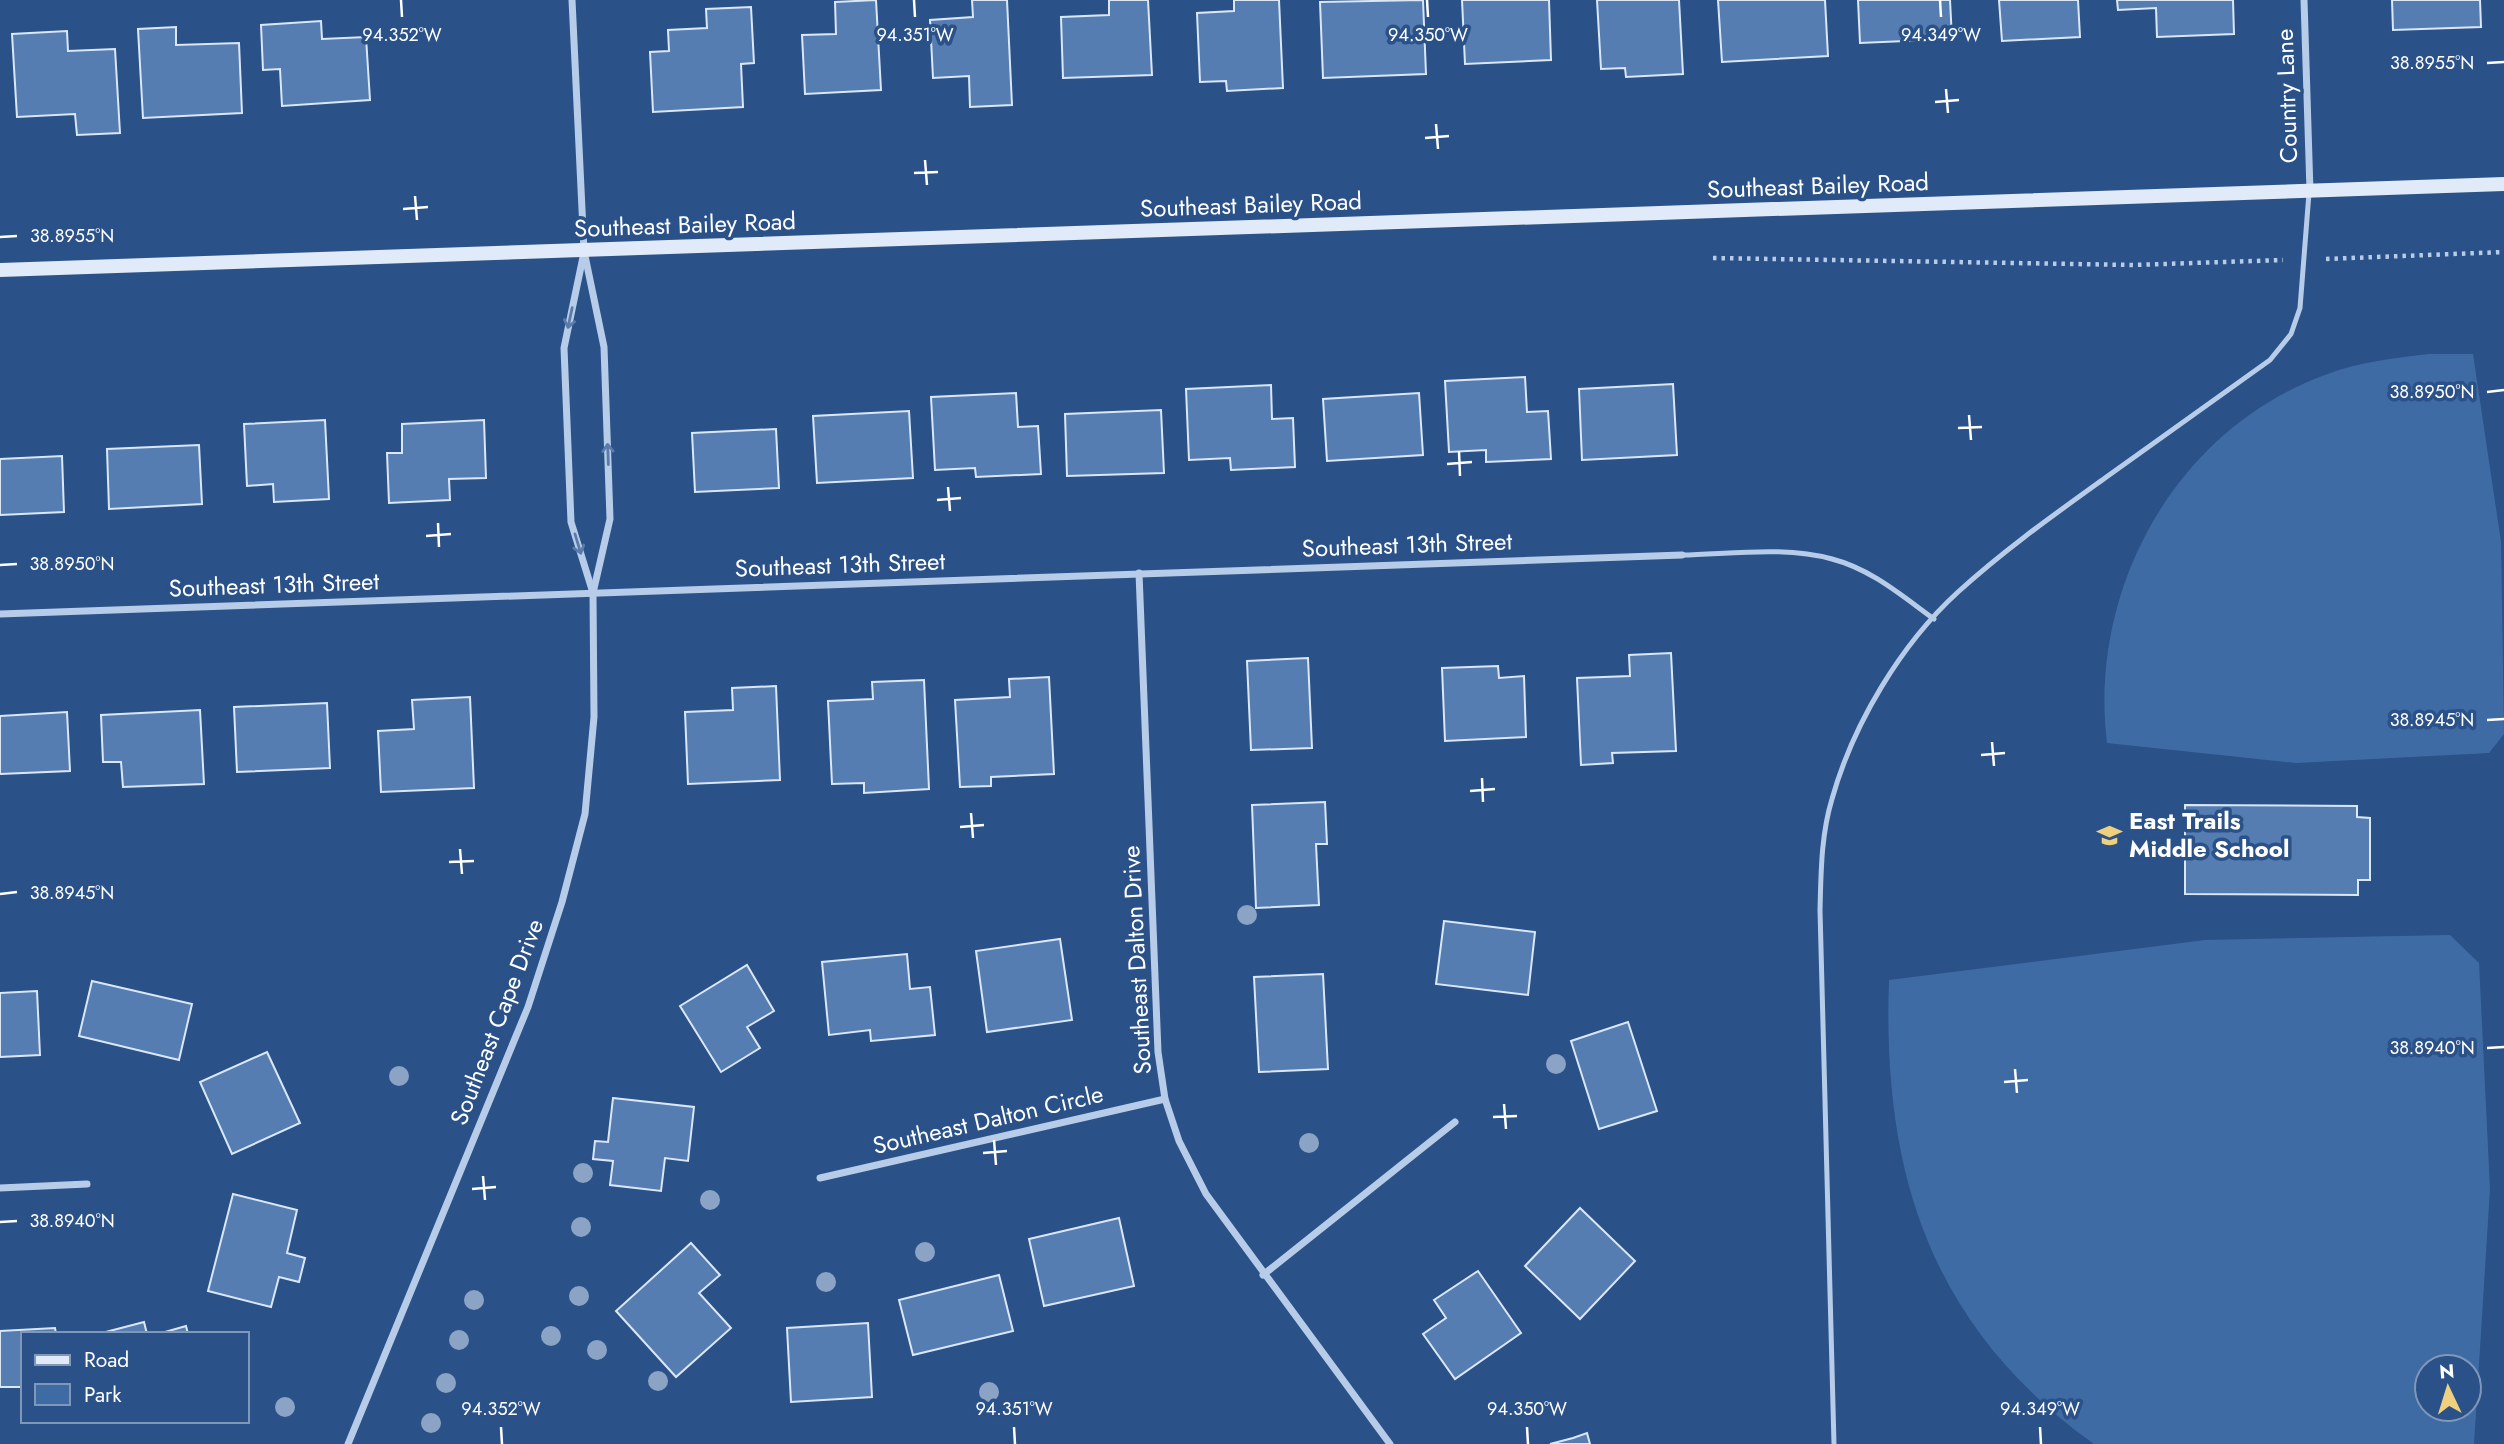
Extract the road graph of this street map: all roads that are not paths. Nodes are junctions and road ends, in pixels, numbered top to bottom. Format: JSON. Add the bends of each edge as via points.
{"nodes":[{"id":1,"x":572,"y":0,"type":"edge"},
{"id":2,"x":2304,"y":0,"type":"edge"},
{"id":3,"x":2504,"y":184,"type":"edge"},
{"id":4,"x":2310,"y":191,"type":"junction"},
{"id":5,"x":584,"y":251,"type":"junction"},
{"id":6,"x":0,"y":270,"type":"edge"},
{"id":7,"x":1682,"y":555,"type":"joint"},
{"id":8,"x":1139,"y":573,"type":"junction"},
{"id":9,"x":593,"y":593,"type":"junction"},
{"id":10,"x":0,"y":614,"type":"edge"},
{"id":11,"x":1934,"y":619,"type":"junction"},
{"id":12,"x":1165,"y":1099,"type":"junction"},
{"id":13,"x":1455,"y":1122,"type":"dead end"},
{"id":14,"x":820,"y":1178,"type":"dead end"},
{"id":15,"x":87,"y":1184,"type":"dead end"},
{"id":16,"x":0,"y":1188,"type":"edge"},
{"id":17,"x":1263,"y":1275,"type":"junction"},
{"id":18,"x":348,"y":1444,"type":"edge"},
{"id":19,"x":1390,"y":1444,"type":"edge"},
{"id":20,"x":1834,"y":1444,"type":"edge"}],
"edges":[{"from":1,"to":5,"type":"street","name":"Southeast Cape Drive"},
{"from":2,"to":4,"type":"street","name":"Country Lane"},
{"from":3,"to":4,"type":"main road","name":"Southeast Bailey Road"},
{"from":4,"to":5,"type":"main road","name":"Southeast Bailey Road"},
{"from":4,"to":11,"type":"lane","via":[[2300,308],[2291,334],[2270,360],[2003,554],[1956,593]]},
{"from":5,"to":6,"type":"main road","name":"Southeast Bailey Road"},
{"from":9,"to":5,"type":"street","name":"Southeast Cape Drive","one_way":true,"via":[[610,519],[604,347]]},
{"from":5,"to":9,"type":"street","name":"Southeast Cape Drive","one_way":true,"via":[[564,348],[572,522]]},
{"from":7,"to":8,"type":"street","name":"Southeast 13th Street"},
{"from":7,"to":11,"type":"lane","via":[[1795,552],[1833,559],[1884,583]]},
{"from":8,"to":9,"type":"street","name":"Southeast 13th Street"},
{"from":8,"to":12,"type":"street","name":"Southeast Dalton Drive","via":[[1158,1052]]},
{"from":9,"to":10,"type":"street","name":"Southeast 13th Street"},
{"from":9,"to":18,"type":"street","name":"Southeast Cape Drive","via":[[594,718],[587,800],[562,902],[528,1007]]},
{"from":11,"to":20,"type":"lane","via":[[1878,696],[1847,753],[1831,800],[1821,855]]},
{"from":12,"to":14,"type":"street","name":"Southeast Dalton Circle"},
{"from":12,"to":17,"type":"street","name":"Southeast Dalton Drive","via":[[1179,1141],[1206,1194]]},
{"from":13,"to":17,"type":"street"},
{"from":15,"to":16,"type":"street"},
{"from":17,"to":19,"type":"street","name":"Southeast Dalton Drive"}]}
